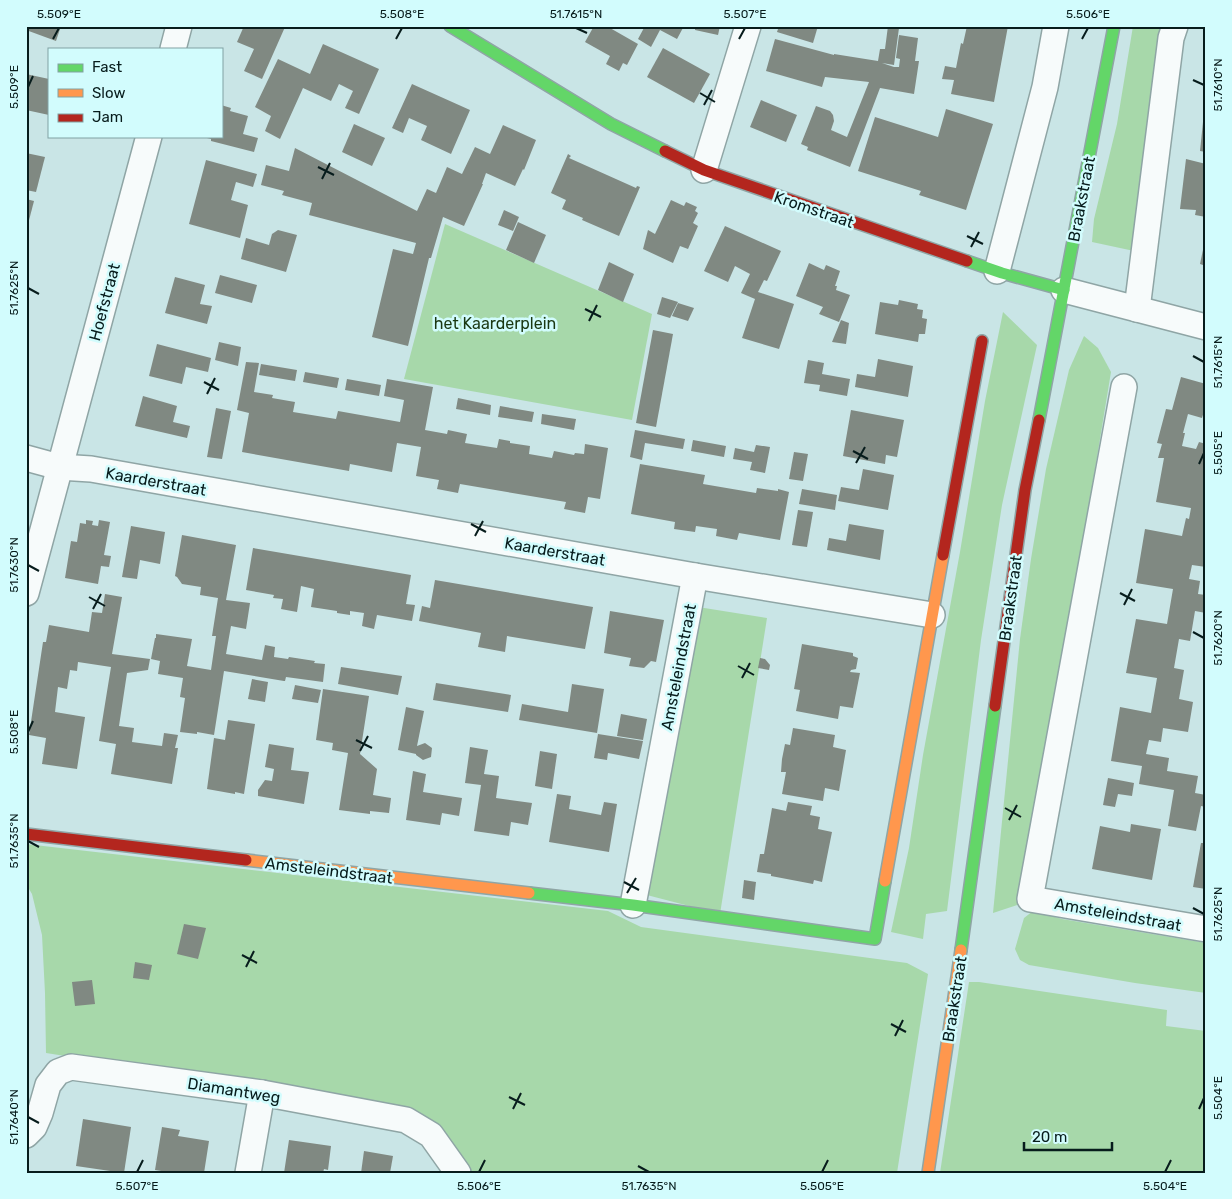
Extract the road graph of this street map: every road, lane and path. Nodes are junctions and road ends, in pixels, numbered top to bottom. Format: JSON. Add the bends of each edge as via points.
{"nodes":[{"id":1,"x":179,"y":26,"type":"edge"},
{"id":2,"x":748,"y":26,"type":"edge"},
{"id":3,"x":1056,"y":26,"type":"edge"},
{"id":4,"x":1114,"y":26,"type":"edge"},
{"id":5,"x":1175,"y":26,"type":"edge"},
{"id":6,"x":457,"y":28,"type":"edge"},
{"id":7,"x":173,"y":48,"type":"edge"},
{"id":8,"x":148,"y":138,"type":"edge"},
{"id":9,"x":704,"y":170,"type":"junction"},
{"id":10,"x":997,"y":271,"type":"junction"},
{"id":11,"x":1064,"y":290,"type":"junction"},
{"id":12,"x":1137,"y":309,"type":"junction"},
{"id":13,"x":1206,"y":327,"type":"edge"},
{"id":14,"x":982,"y":340,"type":"dead end"},
{"id":15,"x":1124,"y":387,"type":"dead end"},
{"id":16,"x":26,"y":458,"type":"edge"},
{"id":17,"x":59,"y":467,"type":"junction"},
{"id":18,"x":695,"y":576,"type":"junction"},
{"id":19,"x":26,"y":593,"type":"edge"},
{"id":20,"x":932,"y":615,"type":"junction"},
{"id":21,"x":26,"y":834,"type":"edge"},
{"id":22,"x":633,"y":905,"type":"junction"},
{"id":23,"x":1206,"y":929,"type":"edge"},
{"id":24,"x":262,"y":1094,"type":"junction"},
{"id":25,"x":26,"y":1135,"type":"edge"},
{"id":26,"x":248,"y":1173,"type":"edge"},
{"id":27,"x":458,"y":1173,"type":"edge"},
{"id":28,"x":928,"y":1173,"type":"edge"}],
"edges":[{"from":1,"to":7,"type":"street"},
{"from":2,"to":9,"type":"street"},
{"from":3,"to":10,"type":"street","via":[[1045,87]]},
{"from":4,"to":11,"type":"street","name":"Braakstraat"},
{"from":5,"to":12,"type":"street"},
{"from":6,"to":9,"type":"street","name":"Kromstraat","via":[[612,124]]},
{"from":8,"to":17,"type":"street","name":"Hoefstraat"},
{"from":9,"to":10,"type":"street","name":"Kromstraat"},
{"from":10,"to":11,"type":"street","name":"Kromstraat"},
{"from":11,"to":12,"type":"street","name":"Kromstraat"},
{"from":11,"to":28,"type":"street","name":"Braakstraat","via":[[1025,490]]},
{"from":12,"to":13,"type":"street","name":"Kromstraat"},
{"from":14,"to":20,"type":"street"},
{"from":15,"to":23,"type":"street","name":"Amsteleindstraat","via":[[1030,899]]},
{"from":16,"to":17,"type":"street","name":"Kaarderstraat"},
{"from":17,"to":18,"type":"street","name":"Kaarderstraat","via":[[91,469]]},
{"from":17,"to":19,"type":"street","name":"Hoefstraat"},
{"from":18,"to":20,"type":"street","name":"Kaarderstraat"},
{"from":18,"to":22,"type":"street","name":"Amsteleindstraat"},
{"from":20,"to":22,"type":"street","name":"Amsteleindstraat","via":[[875,939]]},
{"from":21,"to":22,"type":"street","name":"Amsteleindstraat"},
{"from":24,"to":25,"type":"street","name":"Diamantweg","via":[[72,1066],[58,1072],[48,1085],[34,1127]]},
{"from":24,"to":26,"type":"street"},
{"from":24,"to":27,"type":"street","name":"Diamantweg","via":[[406,1120],[432,1135]]}]}
